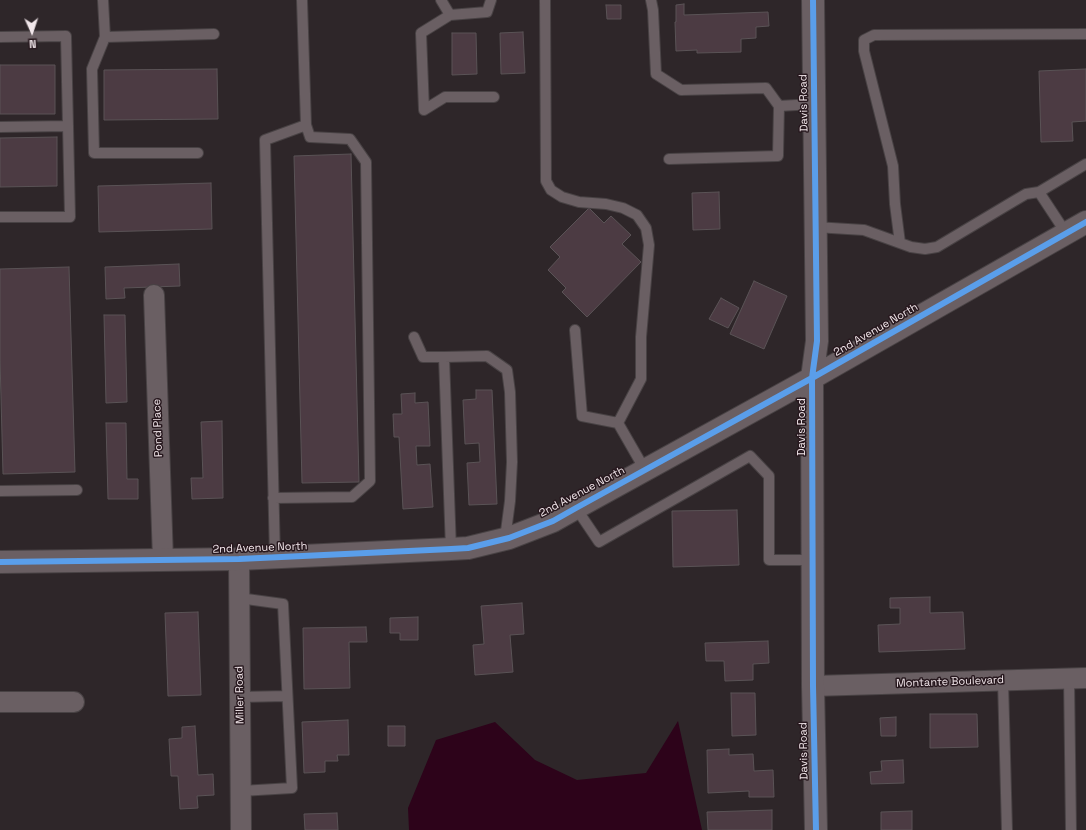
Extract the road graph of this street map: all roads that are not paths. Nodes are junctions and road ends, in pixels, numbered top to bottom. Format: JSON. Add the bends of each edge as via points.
{"nodes":[{"id":1,"x":104,"y":0,"type":"edge"},
{"id":2,"x":302,"y":0,"type":"edge"},
{"id":3,"x":441,"y":0,"type":"edge"},
{"id":4,"x":492,"y":0,"type":"edge"},
{"id":5,"x":545,"y":0,"type":"edge"},
{"id":6,"x":651,"y":0,"type":"edge"},
{"id":7,"x":813,"y":0,"type":"edge"},
{"id":8,"x":450,"y":15,"type":"junction"},
{"id":9,"x":214,"y":34,"type":"dead end"},
{"id":10,"x":1086,"y":34,"type":"edge"},
{"id":11,"x":0,"y":37,"type":"edge"},
{"id":12,"x":105,"y":37,"type":"junction"},
{"id":13,"x":494,"y":97,"type":"dead end"},
{"id":14,"x":814,"y":104,"type":"junction"},
{"id":15,"x":779,"y":106,"type":"junction"},
{"id":16,"x":306,"y":125,"type":"junction"},
{"id":17,"x":68,"y":126,"type":"junction"},
{"id":18,"x":0,"y":127,"type":"edge"},
{"id":19,"x":198,"y":153,"type":"dead end"},
{"id":20,"x":669,"y":159,"type":"dead end"},
{"id":21,"x":1086,"y":164,"type":"edge"},
{"id":22,"x":1039,"y":192,"type":"junction"},
{"id":23,"x":0,"y":217,"type":"edge"},
{"id":24,"x":1086,"y":222,"type":"edge"},
{"id":25,"x":816,"y":227,"type":"junction"},
{"id":26,"x":1066,"y":234,"type":"junction"},
{"id":27,"x":900,"y":243,"type":"junction"},
{"id":28,"x":154,"y":295,"type":"dead end"},
{"id":29,"x":575,"y":330,"type":"dead end"},
{"id":30,"x":414,"y":337,"type":"dead end"},
{"id":31,"x":444,"y":357,"type":"junction"},
{"id":32,"x":812,"y":378,"type":"junction"},
{"id":33,"x":618,"y":423,"type":"junction"},
{"id":34,"x":645,"y":470,"type":"junction"},
{"id":35,"x":77,"y":490,"type":"dead end"},
{"id":36,"x":0,"y":491,"type":"edge"},
{"id":37,"x":273,"y":498,"type":"junction"},
{"id":38,"x":576,"y":508,"type":"junction"},
{"id":39,"x":505,"y":538,"type":"junction"},
{"id":40,"x":451,"y":549,"type":"junction"},
{"id":41,"x":275,"y":558,"type":"junction"},
{"id":42,"x":239,"y":559,"type":"junction"},
{"id":43,"x":163,"y":560,"type":"junction"},
{"id":44,"x":813,"y":560,"type":"junction"},
{"id":45,"x":0,"y":562,"type":"edge"},
{"id":46,"x":239,"y":598,"type":"junction"},
{"id":47,"x":1078,"y":678,"type":"edge"},
{"id":48,"x":1003,"y":680,"type":"junction"},
{"id":49,"x":813,"y":686,"type":"junction"},
{"id":50,"x":288,"y":696,"type":"junction"},
{"id":51,"x":240,"y":697,"type":"junction"},
{"id":52,"x":0,"y":702,"type":"edge"},
{"id":53,"x":74,"y":702,"type":"dead end"},
{"id":54,"x":241,"y":791,"type":"junction"},
{"id":55,"x":241,"y":830,"type":"edge"},
{"id":56,"x":816,"y":830,"type":"edge"},
{"id":57,"x":1007,"y":830,"type":"edge"},
{"id":58,"x":1071,"y":830,"type":"edge"}],
"edges":[{"from":1,"to":12,"type":"lane"},
{"from":2,"to":16,"type":"lane"},
{"from":3,"to":8,"type":"lane"},
{"from":4,"to":8,"type":"lane","via":[[487,12]]},
{"from":5,"to":33,"type":"lane","via":[[546,181],[551,190],[562,197],[623,208],[637,215],[646,228],[650,244],[641,336],[641,379]]},
{"from":6,"to":15,"type":"lane","via":[[656,74],[681,90],[766,88]]},
{"from":7,"to":14,"type":"street","name":"Davis Road"},
{"from":8,"to":13,"type":"lane","via":[[421,33],[424,110],[445,97]]},
{"from":9,"to":12,"type":"lane"},
{"from":10,"to":27,"type":"lane","via":[[874,34],[864,40],[864,51],[893,166]]},
{"from":11,"to":17,"type":"lane","via":[[66,36]]},
{"from":12,"to":19,"type":"lane","via":[[92,69],[94,153]]},
{"from":14,"to":15,"type":"lane"},
{"from":14,"to":25,"type":"street","name":"Davis Road"},
{"from":15,"to":20,"type":"lane","via":[[778,156]]},
{"from":16,"to":37,"type":"lane","via":[[265,140]]},
{"from":16,"to":37,"type":"lane","via":[[310,137],[350,139],[366,162],[370,481],[352,498]]},
{"from":17,"to":18,"type":"lane"},
{"from":17,"to":23,"type":"lane","via":[[70,217]]},
{"from":21,"to":22,"type":"lane"},
{"from":22,"to":26,"type":"lane"},
{"from":22,"to":27,"type":"lane","via":[[1026,194],[937,247],[925,249]]},
{"from":24,"to":26,"type":"street","name":"2nd Avenue North"},
{"from":25,"to":27,"type":"lane","via":[[864,230]]},
{"from":25,"to":32,"type":"street","name":"Davis Road","via":[[817,341]]},
{"from":26,"to":32,"type":"street","name":"2nd Avenue North"},
{"from":28,"to":43,"type":"street","name":"Pond Place"},
{"from":29,"to":33,"type":"lane","via":[[582,416]]},
{"from":30,"to":31,"type":"lane","via":[[423,357]]},
{"from":31,"to":39,"type":"lane","via":[[487,356],[507,370],[512,462]]},
{"from":31,"to":40,"type":"lane"},
{"from":32,"to":34,"type":"street","name":"2nd Avenue North"},
{"from":32,"to":44,"type":"street","name":"Davis Road"},
{"from":33,"to":34,"type":"lane"},
{"from":34,"to":38,"type":"street","name":"2nd Avenue North"},
{"from":35,"to":36,"type":"lane"},
{"from":37,"to":41,"type":"lane"},
{"from":38,"to":39,"type":"street","name":"2nd Avenue North","via":[[553,521]]},
{"from":38,"to":44,"type":"lane","via":[[599,542],[750,456],[770,476],[769,560]]},
{"from":39,"to":40,"type":"street","name":"2nd Avenue North","via":[[468,548]]},
{"from":40,"to":41,"type":"street","name":"2nd Avenue North"},
{"from":41,"to":42,"type":"street","name":"2nd Avenue North"},
{"from":42,"to":43,"type":"street","name":"2nd Avenue North"},
{"from":42,"to":46,"type":"street","name":"Miller Road"},
{"from":43,"to":45,"type":"street","name":"2nd Avenue North"},
{"from":44,"to":49,"type":"street","name":"Davis Road"},
{"from":46,"to":50,"type":"lane","via":[[283,604]]},
{"from":46,"to":51,"type":"street","name":"Miller Road"},
{"from":47,"to":48,"type":"street","name":"Montante Boulevard"},
{"from":47,"to":58,"type":"lane"},
{"from":48,"to":49,"type":"street","name":"Montante Boulevard"},
{"from":48,"to":57,"type":"lane"},
{"from":49,"to":56,"type":"street","name":"Davis Road"},
{"from":50,"to":51,"type":"lane"},
{"from":50,"to":54,"type":"lane","via":[[292,788]]},
{"from":51,"to":54,"type":"street","name":"Miller Road"},
{"from":52,"to":53,"type":"street"},
{"from":54,"to":55,"type":"street","name":"Miller Road"}]}
